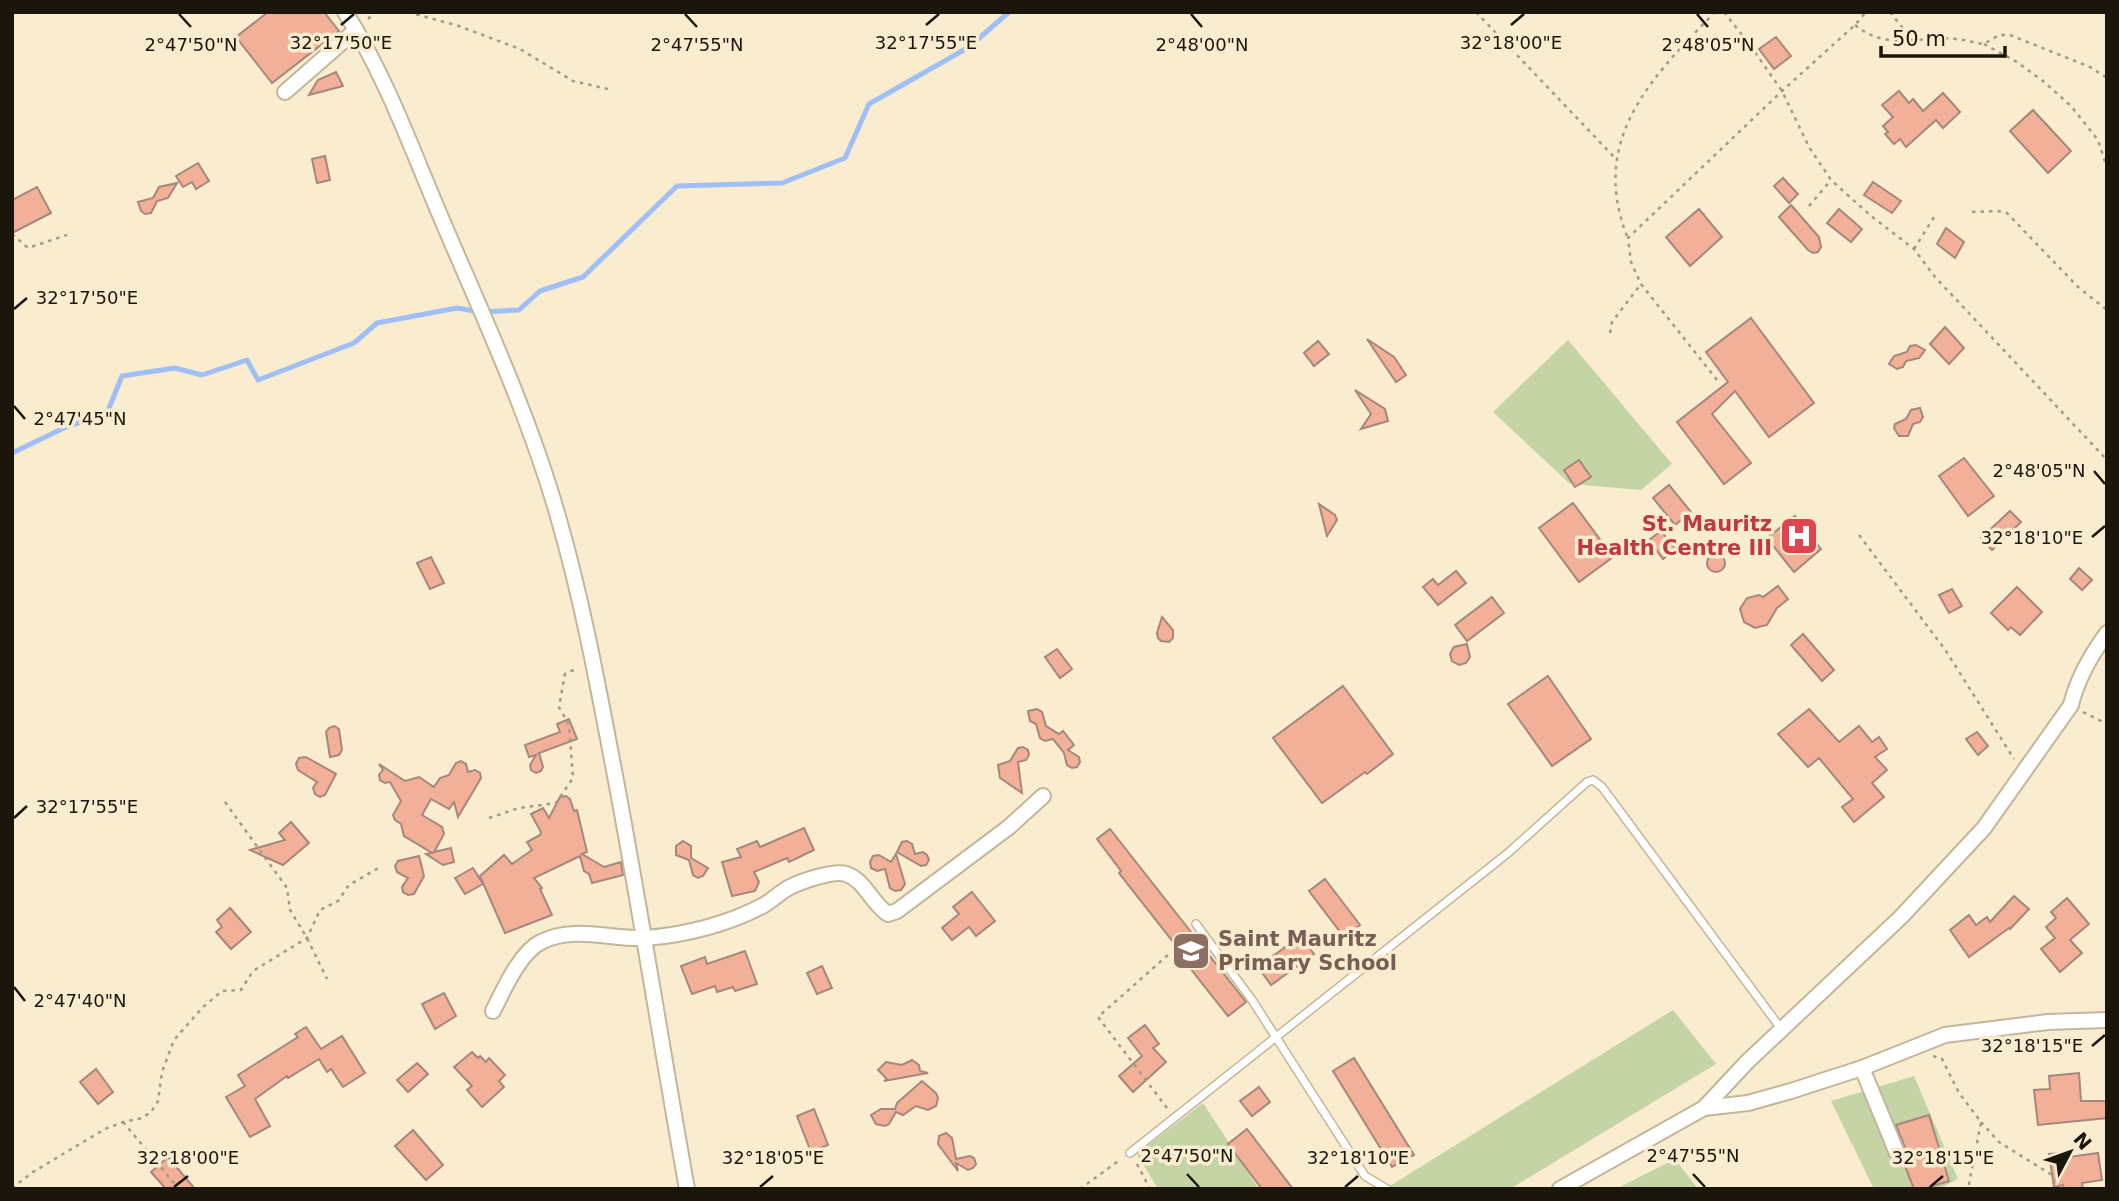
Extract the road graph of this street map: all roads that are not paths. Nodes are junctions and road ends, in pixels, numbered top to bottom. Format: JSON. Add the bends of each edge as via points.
{"nodes":[{"id":1,"x":345,"y":12,"type":"edge"},
{"id":2,"x":356,"y":30,"type":"junction"},
{"id":3,"x":285,"y":92,"type":"dead end"},
{"id":4,"x":2107,"y":633,"type":"edge"},
{"id":5,"x":1043,"y":796,"type":"dead end"},
{"id":6,"x":1196,"y":924,"type":"dead end"},
{"id":7,"x":644,"y":938,"type":"junction"},
{"id":8,"x":493,"y":1011,"type":"dead end"},
{"id":9,"x":2107,"y":1020,"type":"edge"},
{"id":10,"x":1783,"y":1030,"type":"junction"},
{"id":11,"x":1276,"y":1038,"type":"junction"},
{"id":12,"x":1862,"y":1068,"type":"junction"},
{"id":13,"x":1704,"y":1108,"type":"junction"},
{"id":14,"x":1130,"y":1153,"type":"road end"},
{"id":15,"x":1897,"y":1153,"type":"dead end"},
{"id":16,"x":688,"y":1189,"type":"edge"},
{"id":17,"x":1387,"y":1189,"type":"edge"},
{"id":18,"x":1560,"y":1189,"type":"edge"}],
"edges":[{"from":1,"to":2,"type":"street"},
{"from":2,"to":3,"type":"street"},
{"from":2,"to":7,"type":"street","via":[[394,109],[526,423],[560,521],[593,660]]},
{"from":4,"to":10,"type":"street","via":[[2086,665],[2071,705],[1984,828]]},
{"from":5,"to":7,"type":"street","via":[[897,911],[888,914],[857,880],[845,873],[833,874],[789,887],[764,905],[723,922]]},
{"from":6,"to":11,"type":"lane"},
{"from":7,"to":8,"type":"street","via":[[597,933],[541,941],[510,977]]},
{"from":7,"to":16,"type":"street"},
{"from":9,"to":12,"type":"street","via":[[2048,1021],[1945,1035]]},
{"from":10,"to":11,"type":"lane","via":[[1593,780]]},
{"from":10,"to":13,"type":"street"},
{"from":11,"to":14,"type":"lane"},
{"from":11,"to":17,"type":"lane","via":[[1366,1176]]},
{"from":12,"to":13,"type":"street","via":[[1748,1103]]},
{"from":12,"to":15,"type":"street"},
{"from":13,"to":18,"type":"street"}]}
